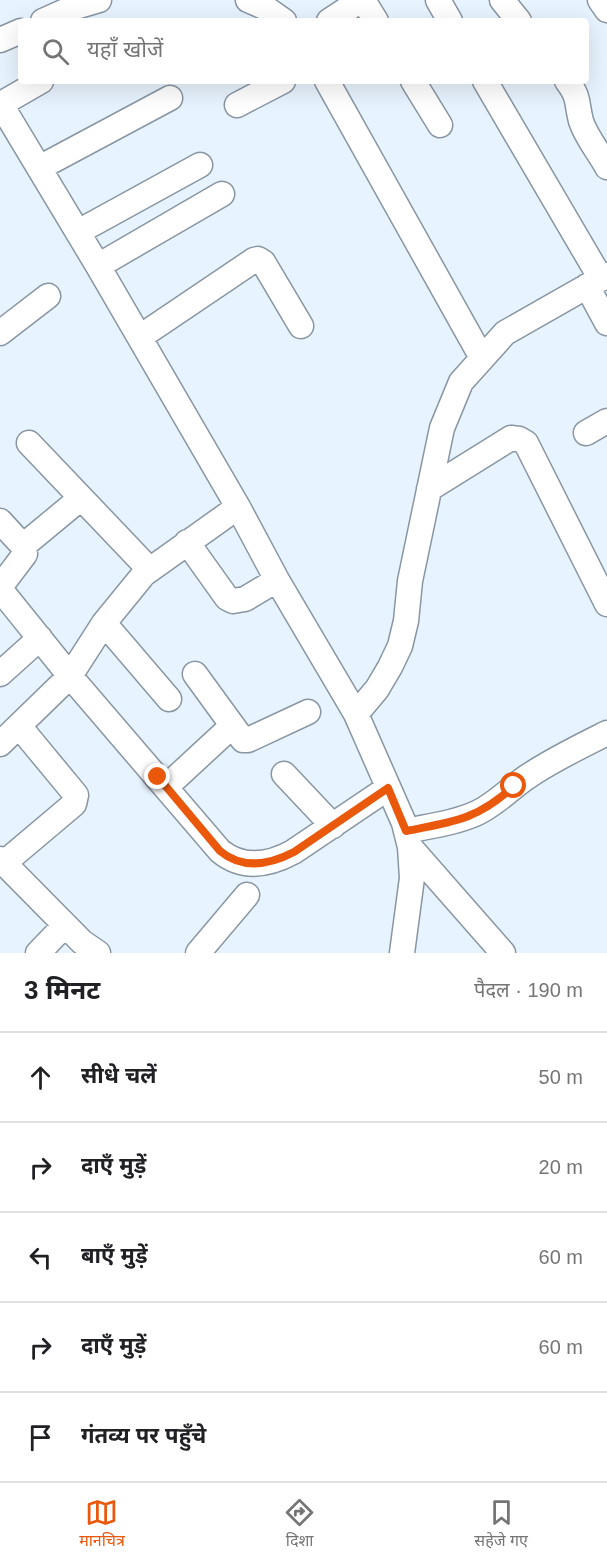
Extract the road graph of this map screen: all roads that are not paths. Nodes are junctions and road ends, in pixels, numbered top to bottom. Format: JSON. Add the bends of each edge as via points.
{"nodes":[{"id":1,"x":99,"y":0,"type":"edge"},
{"id":2,"x":362,"y":0,"type":"edge"},
{"id":3,"x":438,"y":0,"type":"edge"},
{"id":4,"x":502,"y":0,"type":"edge"},
{"id":5,"x":600,"y":0,"type":"edge"},
{"id":6,"x":257,"y":2,"type":"edge"},
{"id":7,"x":607,"y":10,"type":"edge"},
{"id":8,"x":50,"y":18,"type":"edge"},
{"id":9,"x":280,"y":18,"type":"edge"},
{"id":10,"x":334,"y":18,"type":"edge"},
{"id":11,"x":374,"y":18,"type":"edge"},
{"id":12,"x":448,"y":18,"type":"edge"},
{"id":13,"x":517,"y":18,"type":"edge"},
{"id":14,"x":18,"y":32,"type":"edge"},
{"id":15,"x":0,"y":40,"type":"edge"},
{"id":16,"x":36,"y":84,"type":"edge"},
{"id":17,"x":277,"y":84,"type":"edge"},
{"id":18,"x":329,"y":84,"type":"edge"},
{"id":19,"x":415,"y":84,"type":"edge"},
{"id":20,"x":487,"y":84,"type":"edge"},
{"id":21,"x":569,"y":84,"type":"edge"},
{"id":22,"x":170,"y":98,"type":"dead end"},
{"id":23,"x":1,"y":104,"type":"edge"},
{"id":24,"x":237,"y":105,"type":"dead end"},
{"id":25,"x":440,"y":125,"type":"dead end"},
{"id":26,"x":200,"y":165,"type":"dead end"},
{"id":27,"x":607,"y":167,"type":"edge"},
{"id":28,"x":39,"y":168,"type":"junction"},
{"id":29,"x":222,"y":194,"type":"dead end"},
{"id":30,"x":78,"y":232,"type":"junction"},
{"id":31,"x":99,"y":266,"type":"junction"},
{"id":32,"x":598,"y":280,"type":"edge"},
{"id":33,"x":48,"y":296,"type":"dead end"},
{"id":34,"x":607,"y":323,"type":"edge"},
{"id":35,"x":301,"y":326,"type":"dead end"},
{"id":36,"x":0,"y":333,"type":"edge"},
{"id":37,"x":140,"y":337,"type":"junction"},
{"id":38,"x":482,"y":357,"type":"junction"},
{"id":39,"x":607,"y":421,"type":"edge"},
{"id":40,"x":586,"y":433,"type":"dead end"},
{"id":41,"x":29,"y":443,"type":"dead end"},
{"id":42,"x":429,"y":489,"type":"junction"},
{"id":43,"x":81,"y":498,"type":"junction"},
{"id":44,"x":238,"y":507,"type":"junction"},
{"id":45,"x":0,"y":521,"type":"edge"},
{"id":46,"x":187,"y":542,"type":"junction"},
{"id":47,"x":23,"y":546,"type":"junction"},
{"id":48,"x":149,"y":569,"type":"junction"},
{"id":49,"x":277,"y":580,"type":"junction"},
{"id":50,"x":0,"y":588,"type":"edge"},
{"id":51,"x":607,"y":604,"type":"edge"},
{"id":52,"x":104,"y":623,"type":"junction"},
{"id":53,"x":40,"y":638,"type":"junction"},
{"id":54,"x":0,"y":674,"type":"edge"},
{"id":55,"x":195,"y":674,"type":"dead end"},
{"id":56,"x":70,"y":676,"type":"junction"},
{"id":57,"x":170,"y":699,"type":"dead end"},
{"id":58,"x":308,"y":712,"type":"dead end"},
{"id":59,"x":356,"y":714,"type":"junction"},
{"id":60,"x":19,"y":726,"type":"junction"},
{"id":61,"x":232,"y":726,"type":"junction"},
{"id":62,"x":607,"y":734,"type":"edge"},
{"id":63,"x":0,"y":744,"type":"edge"},
{"id":64,"x":284,"y":774,"type":"dead end"},
{"id":65,"x":166,"y":787,"type":"junction"},
{"id":66,"x":388,"y":788,"type":"junction"},
{"id":67,"x":333,"y":825,"type":"junction"},
{"id":68,"x":408,"y":839,"type":"junction"},
{"id":69,"x":2,"y":861,"type":"edge"},
{"id":70,"x":247,"y":895,"type":"dead end"},
{"id":71,"x":65,"y":925,"type":"junction"},
{"id":72,"x":38,"y":953,"type":"edge"},
{"id":73,"x":98,"y":953,"type":"edge"},
{"id":74,"x":198,"y":953,"type":"edge"},
{"id":75,"x":402,"y":953,"type":"edge"},
{"id":76,"x":503,"y":953,"type":"edge"}],
"edges":[{"from":1,"to":8,"type":"street"},
{"from":2,"to":10,"type":"street"},
{"from":2,"to":11,"type":"street"},
{"from":3,"to":12,"type":"street"},
{"from":4,"to":13,"type":"street"},
{"from":5,"to":7,"type":"street"},
{"from":6,"to":9,"type":"street"},
{"from":14,"to":15,"type":"street"},
{"from":16,"to":23,"type":"street"},
{"from":17,"to":24,"type":"street"},
{"from":18,"to":38,"type":"street"},
{"from":19,"to":25,"type":"street"},
{"from":20,"to":32,"type":"street"},
{"from":21,"to":27,"type":"street","via":[[578,97],[585,128]]},
{"from":22,"to":28,"type":"street"},
{"from":23,"to":28,"type":"street"},
{"from":26,"to":30,"type":"street"},
{"from":28,"to":30,"type":"street"},
{"from":29,"to":31,"type":"street"},
{"from":30,"to":31,"type":"street"},
{"from":31,"to":37,"type":"street"},
{"from":32,"to":34,"type":"street"},
{"from":32,"to":38,"type":"street","via":[[505,333]]},
{"from":33,"to":36,"type":"street"},
{"from":35,"to":37,"type":"street","via":[[258,259]]},
{"from":37,"to":44,"type":"street"},
{"from":38,"to":42,"type":"street","via":[[461,382],[450,405]]},
{"from":39,"to":40,"type":"street"},
{"from":41,"to":43,"type":"street"},
{"from":42,"to":51,"type":"street","via":[[512,438],[526,443]]},
{"from":42,"to":59,"type":"street","via":[[400,646],[377,689]]},
{"from":43,"to":47,"type":"street"},
{"from":43,"to":48,"type":"street"},
{"from":44,"to":46,"type":"street"},
{"from":44,"to":49,"type":"street"},
{"from":45,"to":47,"type":"street"},
{"from":46,"to":48,"type":"street"},
{"from":46,"to":49,"type":"street","via":[[233,601],[245,599]]},
{"from":47,"to":50,"type":"street","via":[[23,559]]},
{"from":48,"to":52,"type":"street"},
{"from":49,"to":59,"type":"street"},
{"from":50,"to":53,"type":"street"},
{"from":52,"to":56,"type":"street"},
{"from":52,"to":57,"type":"street"},
{"from":53,"to":54,"type":"street"},
{"from":53,"to":56,"type":"street"},
{"from":55,"to":61,"type":"street"},
{"from":56,"to":60,"type":"street"},
{"from":56,"to":65,"type":"street"},
{"from":58,"to":61,"type":"street","via":[[248,740],[243,740]]},
{"from":59,"to":66,"type":"street"},
{"from":60,"to":63,"type":"street"},
{"from":60,"to":69,"type":"street","via":[[76,795],[74,804]]},
{"from":61,"to":65,"type":"street"},
{"from":62,"to":68,"type":"street","via":[[539,770],[479,812]]},
{"from":64,"to":67,"type":"street"},
{"from":65,"to":67,"type":"street","via":[[220,851],[240,862],[261,864],[278,860]]},
{"from":66,"to":67,"type":"street"},
{"from":66,"to":68,"type":"street"},
{"from":68,"to":75,"type":"street","via":[[412,878]]},
{"from":68,"to":76,"type":"street"},
{"from":69,"to":71,"type":"street"},
{"from":70,"to":74,"type":"street"},
{"from":71,"to":72,"type":"street"},
{"from":71,"to":73,"type":"street"}]}
